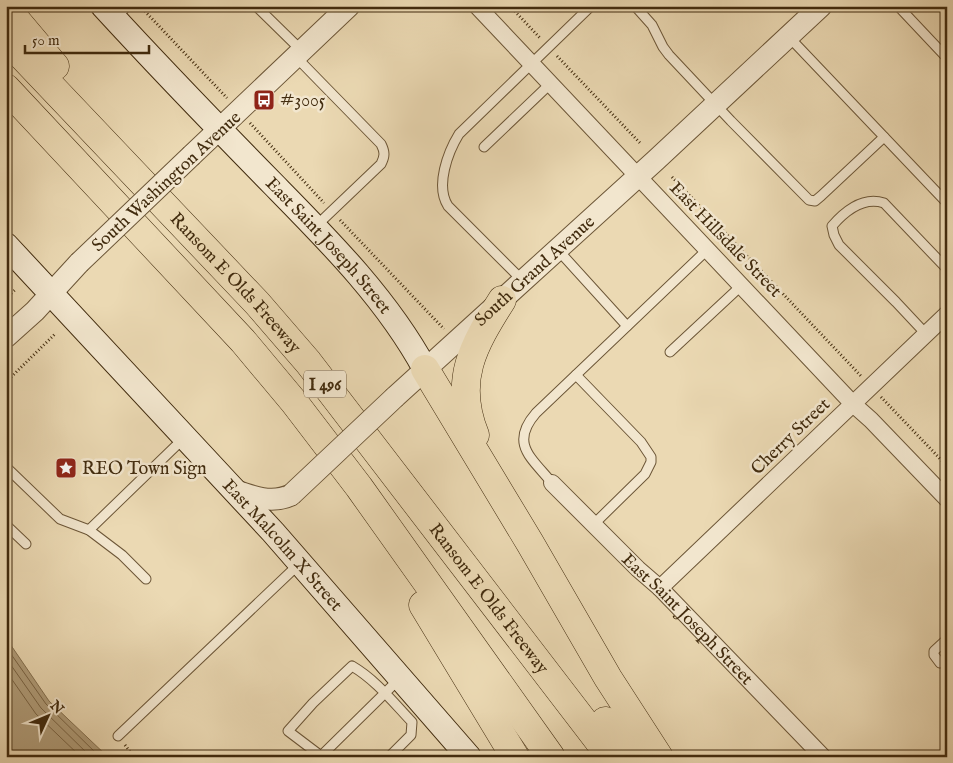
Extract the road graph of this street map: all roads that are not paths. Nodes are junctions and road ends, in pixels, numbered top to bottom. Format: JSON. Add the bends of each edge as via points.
{"nodes":[{"id":1,"x":256,"y":6,"type":"edge"},
{"id":2,"x":349,"y":6,"type":"edge"},
{"id":3,"x":477,"y":6,"type":"edge"},
{"id":4,"x":591,"y":6,"type":"edge"},
{"id":5,"x":635,"y":6,"type":"edge"},
{"id":6,"x":821,"y":6,"type":"edge"},
{"id":7,"x":898,"y":6,"type":"edge"},
{"id":8,"x":6,"y":8,"type":"edge"},
{"id":9,"x":115,"y":10,"type":"edge"},
{"id":10,"x":789,"y":36,"type":"junction"},
{"id":11,"x":6,"y":40,"type":"edge"},
{"id":12,"x":299,"y":54,"type":"junction"},
{"id":13,"x":947,"y":58,"type":"edge"},
{"id":14,"x":531,"y":63,"type":"junction"},
{"id":15,"x":550,"y":84,"type":"junction"},
{"id":16,"x":6,"y":88,"type":"edge"},
{"id":17,"x":6,"y":97,"type":"edge"},
{"id":18,"x":716,"y":104,"type":"junction"},
{"id":19,"x":220,"y":129,"type":"junction"},
{"id":20,"x":884,"y":137,"type":"junction"},
{"id":21,"x":60,"y":146,"type":"junction"},
{"id":22,"x":484,"y":147,"type":"dead end"},
{"id":23,"x":638,"y":176,"type":"junction"},
{"id":24,"x":947,"y":203,"type":"edge"},
{"id":25,"x":315,"y":228,"type":"junction"},
{"id":26,"x":6,"y":246,"type":"edge"},
{"id":27,"x":708,"y":249,"type":"junction"},
{"id":28,"x":558,"y":250,"type":"junction"},
{"id":29,"x":947,"y":269,"type":"edge"},
{"id":30,"x":523,"y":281,"type":"junction"},
{"id":31,"x":742,"y":285,"type":"junction"},
{"id":32,"x":51,"y":293,"type":"junction"},
{"id":33,"x":502,"y":300,"type":"junction"},
{"id":34,"x":257,"y":303,"type":"junction"},
{"id":35,"x":947,"y":314,"type":"edge"},
{"id":36,"x":627,"y":326,"type":"junction"},
{"id":37,"x":926,"y":334,"type":"junction"},
{"id":38,"x":6,"y":337,"type":"edge"},
{"id":39,"x":670,"y":352,"type":"dead end"},
{"id":40,"x":255,"y":354,"type":"junction"},
{"id":41,"x":421,"y":362,"type":"junction"},
{"id":42,"x":576,"y":375,"type":"junction"},
{"id":43,"x":853,"y":404,"type":"junction"},
{"id":44,"x":184,"y":438,"type":"junction"},
{"id":45,"x":6,"y":467,"type":"edge"},
{"id":46,"x":401,"y":482,"type":"junction"},
{"id":47,"x":552,"y":483,"type":"joint"},
{"id":48,"x":234,"y":490,"type":"junction"},
{"id":49,"x":947,"y":499,"type":"edge"},
{"id":50,"x":594,"y":524,"type":"junction"},
{"id":51,"x":6,"y":525,"type":"edge"},
{"id":52,"x":89,"y":530,"type":"junction"},
{"id":53,"x":530,"y":543,"type":"junction"},
{"id":54,"x":26,"y":544,"type":"dead end"},
{"id":55,"x":301,"y":562,"type":"junction"},
{"id":56,"x":146,"y":580,"type":"dead end"},
{"id":57,"x":660,"y":588,"type":"junction"},
{"id":58,"x":947,"y":638,"type":"edge"},
{"id":59,"x":940,"y":663,"type":"dead end"},
{"id":60,"x":393,"y":685,"type":"junction"},
{"id":61,"x":118,"y":736,"type":"dead end"},
{"id":62,"x":322,"y":756,"type":"edge"},
{"id":63,"x":389,"y":757,"type":"edge"},
{"id":64,"x":469,"y":757,"type":"edge"},
{"id":65,"x":515,"y":757,"type":"edge"},
{"id":66,"x":551,"y":757,"type":"edge"},
{"id":67,"x":611,"y":757,"type":"edge"},
{"id":68,"x":634,"y":757,"type":"edge"},
{"id":69,"x":660,"y":757,"type":"edge"},
{"id":70,"x":823,"y":757,"type":"edge"}],
"edges":[{"from":1,"to":12,"type":"lane"},
{"from":2,"to":12,"type":"street","name":"South Washington Avenue"},
{"from":3,"to":14,"type":"street","name":"East Hillsdale Street"},
{"from":4,"to":14,"type":"lane"},
{"from":5,"to":18,"type":"lane","via":[[652,24],[669,55]]},
{"from":6,"to":10,"type":"street","name":"South Grand Avenue"},
{"from":7,"to":13,"type":"lane"},
{"from":8,"to":34,"type":"highway"},
{"from":9,"to":19,"type":"main road","name":"East Saint Joseph Street"},
{"from":10,"to":18,"type":"street","name":"South Grand Avenue"},
{"from":10,"to":20,"type":"lane"},
{"from":11,"to":34,"type":"highway","name":"Ransom E Olds Freeway","number":"I 496"},
{"from":12,"to":19,"type":"street","name":"South Washington Avenue"},
{"from":12,"to":25,"type":"lane","via":[[381,144],[385,157]]},
{"from":14,"to":15,"type":"street","name":"East Hillsdale Street"},
{"from":14,"to":30,"type":"lane","via":[[459,134],[450,152],[442,188],[448,206]]},
{"from":15,"to":22,"type":"lane"},
{"from":15,"to":23,"type":"street","name":"East Hillsdale Street"},
{"from":16,"to":21,"type":"highway","name":"Ransom E Olds Freeway","number":"I 496"},
{"from":17,"to":21,"type":"highway"},
{"from":18,"to":20,"type":"lane","via":[[809,200],[821,196]]},
{"from":18,"to":23,"type":"street","name":"South Grand Avenue"},
{"from":19,"to":25,"type":"main road","name":"East Saint Joseph Street"},
{"from":19,"to":32,"type":"street","name":"South Washington Avenue","bridge":true},
{"from":20,"to":24,"type":"lane"},
{"from":21,"to":40,"type":"highway","name":"Ransom E Olds Freeway","number":"I 496"},
{"from":23,"to":27,"type":"street","name":"East Hillsdale Street"},
{"from":23,"to":28,"type":"street","name":"South Grand Avenue"},
{"from":25,"to":41,"type":"main road","name":"East Saint Joseph Street","via":[[361,278]]},
{"from":26,"to":32,"type":"main road","name":"East Malcolm X Street"},
{"from":27,"to":31,"type":"street","name":"East Hillsdale Street"},
{"from":27,"to":36,"type":"lane"},
{"from":28,"to":30,"type":"street","name":"South Grand Avenue"},
{"from":28,"to":36,"type":"lane"},
{"from":29,"to":37,"type":"lane","via":[[884,203],[876,200],[862,203],[842,215],[832,226],[839,246]]},
{"from":30,"to":33,"type":"street","name":"South Grand Avenue"},
{"from":31,"to":39,"type":"lane"},
{"from":31,"to":43,"type":"street","name":"East Hillsdale Street"},
{"from":32,"to":38,"type":"street","name":"South Washington Avenue"},
{"from":32,"to":44,"type":"main road","name":"East Malcolm X Street"},
{"from":33,"to":41,"type":"street","name":"South Grand Avenue","via":[[448,337]]},
{"from":33,"to":53,"type":"highway","via":[[471,357],[466,380],[466,404],[478,444]]},
{"from":34,"to":46,"type":"highway","name":"Ransom E Olds Freeway","number":"I 496","via":[[308,362]]},
{"from":35,"to":37,"type":"street","name":"Cherry Street"},
{"from":36,"to":42,"type":"lane"},
{"from":37,"to":43,"type":"street","name":"Cherry Street"},
{"from":40,"to":65,"type":"highway","via":[[417,596]]},
{"from":40,"to":66,"type":"highway","name":"Ransom E Olds Freeway","number":"I 496","via":[[359,487]]},
{"from":41,"to":48,"type":"street","name":"South Grand Avenue","bridge":true,"via":[[395,397],[291,495],[269,500]]},
{"from":41,"to":53,"type":"highway"},
{"from":42,"to":47,"type":"lane","via":[[527,423],[523,444],[529,457]]},
{"from":42,"to":50,"type":"lane","via":[[641,442],[651,457],[645,474]]},
{"from":43,"to":49,"type":"street","name":"East Hillsdale Street"},
{"from":43,"to":57,"type":"street","name":"Cherry Street"},
{"from":44,"to":48,"type":"main road","name":"East Malcolm X Street"},
{"from":44,"to":52,"type":"lane"},
{"from":45,"to":52,"type":"lane","via":[[60,520]]},
{"from":46,"to":67,"type":"highway","name":"Ransom E Olds Freeway","number":"I 496"},
{"from":46,"to":68,"type":"highway","via":[[482,568]]},
{"from":47,"to":50,"type":"street","name":"East Saint Joseph Street"},
{"from":48,"to":55,"type":"main road","name":"East Malcolm X Street"},
{"from":50,"to":57,"type":"street","name":"East Saint Joseph Street"},
{"from":51,"to":54,"type":"lane"},
{"from":52,"to":56,"type":"lane","via":[[122,555]]},
{"from":53,"to":69,"type":"highway","via":[[612,686]]},
{"from":55,"to":60,"type":"main road","name":"East Malcolm X Street"},
{"from":55,"to":61,"type":"lane"},
{"from":57,"to":70,"type":"street","name":"East Saint Joseph Street"},
{"from":58,"to":59,"type":"lane","via":[[934,651]]},
{"from":60,"to":62,"type":"lane"},
{"from":60,"to":62,"type":"lane","via":[[352,666],[313,703],[288,730]]},
{"from":60,"to":63,"type":"lane","via":[[412,722],[411,735]]},
{"from":60,"to":64,"type":"main road","name":"East Malcolm X Street"}]}
